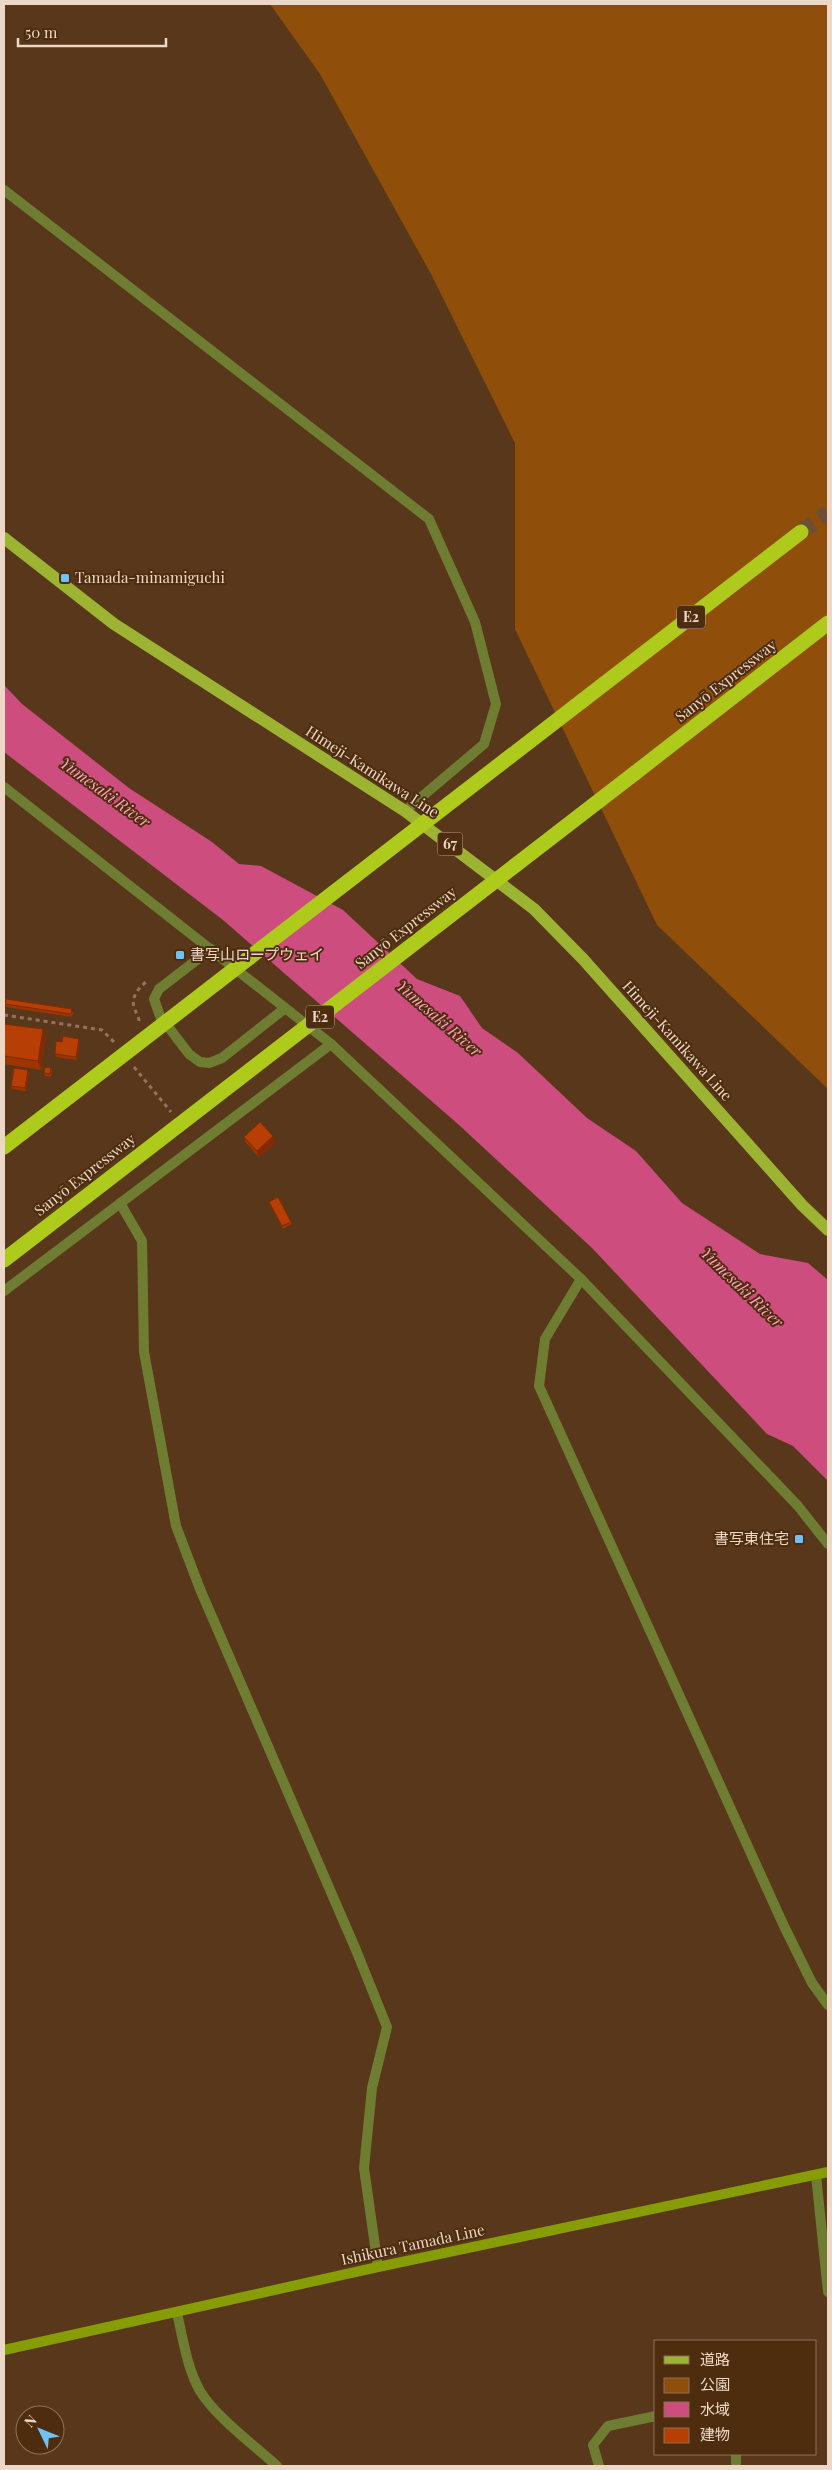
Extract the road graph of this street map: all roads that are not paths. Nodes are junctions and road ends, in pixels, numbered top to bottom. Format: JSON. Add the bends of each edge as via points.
{"nodes":[{"id":1,"x":4,"y":190,"type":"edge"},
{"id":2,"x":801,"y":532,"type":"tunnel mouth"},
{"id":3,"x":4,"y":538,"type":"edge"},
{"id":4,"x":828,"y":623,"type":"edge"},
{"id":5,"x":4,"y":786,"type":"edge"},
{"id":6,"x":406,"y":811,"type":"junction"},
{"id":7,"x":211,"y":950,"type":"junction"},
{"id":8,"x":284,"y":1008,"type":"junction"},
{"id":9,"x":331,"y":1044,"type":"junction"},
{"id":10,"x":4,"y":1147,"type":"edge"},
{"id":11,"x":120,"y":1203,"type":"junction"},
{"id":12,"x":828,"y":1230,"type":"edge"},
{"id":13,"x":4,"y":1260,"type":"edge"},
{"id":14,"x":581,"y":1279,"type":"junction"},
{"id":15,"x":4,"y":1291,"type":"edge"},
{"id":16,"x":828,"y":1544,"type":"edge"},
{"id":17,"x":828,"y":2005,"type":"edge"},
{"id":18,"x":828,"y":2172,"type":"edge"},
{"id":19,"x":816,"y":2175,"type":"junction"},
{"id":20,"x":378,"y":2267,"type":"junction"},
{"id":21,"x":828,"y":2292,"type":"edge"},
{"id":22,"x":177,"y":2313,"type":"junction"},
{"id":23,"x":4,"y":2350,"type":"edge"},
{"id":24,"x":654,"y":2416,"type":"edge"},
{"id":25,"x":277,"y":2466,"type":"edge"},
{"id":26,"x":599,"y":2466,"type":"edge"}],
"edges":[{"from":1,"to":6,"type":"street","via":[[429,519],[475,622],[496,704],[484,744]]},
{"from":2,"to":10,"type":"highway","number":"E2","bridge":true},
{"from":3,"to":6,"type":"main road","name":"Himeji-Kamikawa Line","number":"67","via":[[114,624]]},
{"from":4,"to":13,"type":"highway","name":"Sanyō Expressway","number":"E2","bridge":true},
{"from":5,"to":7,"type":"street"},
{"from":6,"to":12,"type":"main road","name":"Himeji-Kamikawa Line","number":"67","via":[[534,909]]},
{"from":7,"to":8,"type":"street"},
{"from":7,"to":8,"type":"street","via":[[159,988],[154,999],[160,1016],[194,1059],[209,1063],[222,1058]]},
{"from":8,"to":9,"type":"street"},
{"from":9,"to":11,"type":"street"},
{"from":9,"to":14,"type":"street"},
{"from":11,"to":15,"type":"street"},
{"from":11,"to":20,"type":"street","via":[[142,1241],[144,1352],[176,1526],[387,2027],[372,2088],[364,2168]]},
{"from":14,"to":16,"type":"street","via":[[798,1506]]},
{"from":14,"to":17,"type":"street","via":[[545,1340],[538,1386],[783,1924],[812,1983]]},
{"from":18,"to":19,"type":"main road","name":"Ishikura Tamada Line"},
{"from":19,"to":20,"type":"main road","name":"Ishikura Tamada Line"},
{"from":19,"to":21,"type":"street"},
{"from":20,"to":22,"type":"main road","name":"Ishikura Tamada Line"},
{"from":22,"to":23,"type":"main road","name":"Ishikura Tamada Line"},
{"from":22,"to":25,"type":"street","via":[[191,2370],[201,2392]]},
{"from":24,"to":26,"type":"street","via":[[608,2426],[594,2445]]}]}
